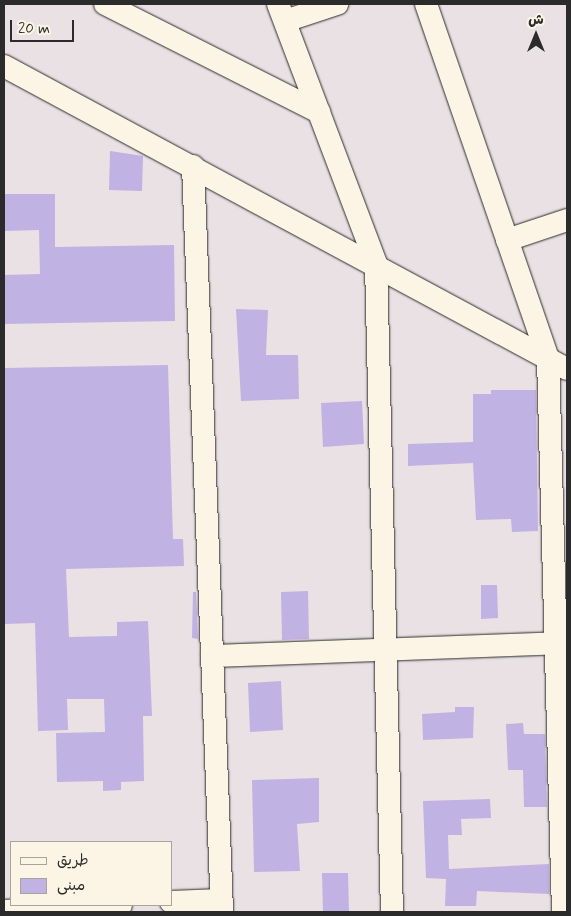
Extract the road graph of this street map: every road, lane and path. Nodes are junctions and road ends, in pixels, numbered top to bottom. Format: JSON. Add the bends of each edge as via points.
{"nodes":[{"id":1,"x":105,"y":4,"type":"edge"},
{"id":2,"x":337,"y":4,"type":"edge"},
{"id":3,"x":426,"y":4,"type":"edge"},
{"id":4,"x":282,"y":13,"type":"edge"},
{"id":5,"x":4,"y":66,"type":"edge"},
{"id":6,"x":319,"y":112,"type":"junction"},
{"id":7,"x":193,"y":166,"type":"junction"},
{"id":8,"x":567,"y":220,"type":"edge"},
{"id":9,"x":507,"y":240,"type":"junction"},
{"id":10,"x":376,"y":264,"type":"junction"},
{"id":11,"x":548,"y":358,"type":"junction"},
{"id":12,"x":567,"y":369,"type":"edge"},
{"id":13,"x":561,"y":643,"type":"edge"},
{"id":14,"x":384,"y":651,"type":"junction"},
{"id":15,"x":212,"y":656,"type":"junction"},
{"id":16,"x":564,"y":833,"type":"edge"},
{"id":17,"x":172,"y":902,"type":"edge"},
{"id":18,"x":111,"y":906,"type":"edge"},
{"id":19,"x":221,"y":906,"type":"edge"},
{"id":20,"x":71,"y":910,"type":"edge"},
{"id":21,"x":4,"y":911,"type":"edge"},
{"id":22,"x":392,"y":912,"type":"edge"},
{"id":23,"x":563,"y":912,"type":"edge"}],
"edges":[{"from":1,"to":6,"type":"street"},
{"from":2,"to":4,"type":"street"},
{"from":3,"to":9,"type":"street"},
{"from":4,"to":6,"type":"street"},
{"from":5,"to":7,"type":"street"},
{"from":6,"to":10,"type":"street"},
{"from":7,"to":10,"type":"street"},
{"from":7,"to":15,"type":"street"},
{"from":8,"to":9,"type":"street"},
{"from":9,"to":11,"type":"street"},
{"from":10,"to":11,"type":"street"},
{"from":10,"to":14,"type":"street"},
{"from":11,"to":12,"type":"street"},
{"from":11,"to":13,"type":"street"},
{"from":13,"to":14,"type":"street"},
{"from":13,"to":16,"type":"street"},
{"from":14,"to":15,"type":"street"},
{"from":14,"to":22,"type":"street"},
{"from":15,"to":19,"type":"street"},
{"from":16,"to":23,"type":"street"},
{"from":17,"to":19,"type":"street"},
{"from":18,"to":20,"type":"street"},
{"from":20,"to":21,"type":"street"}]}
